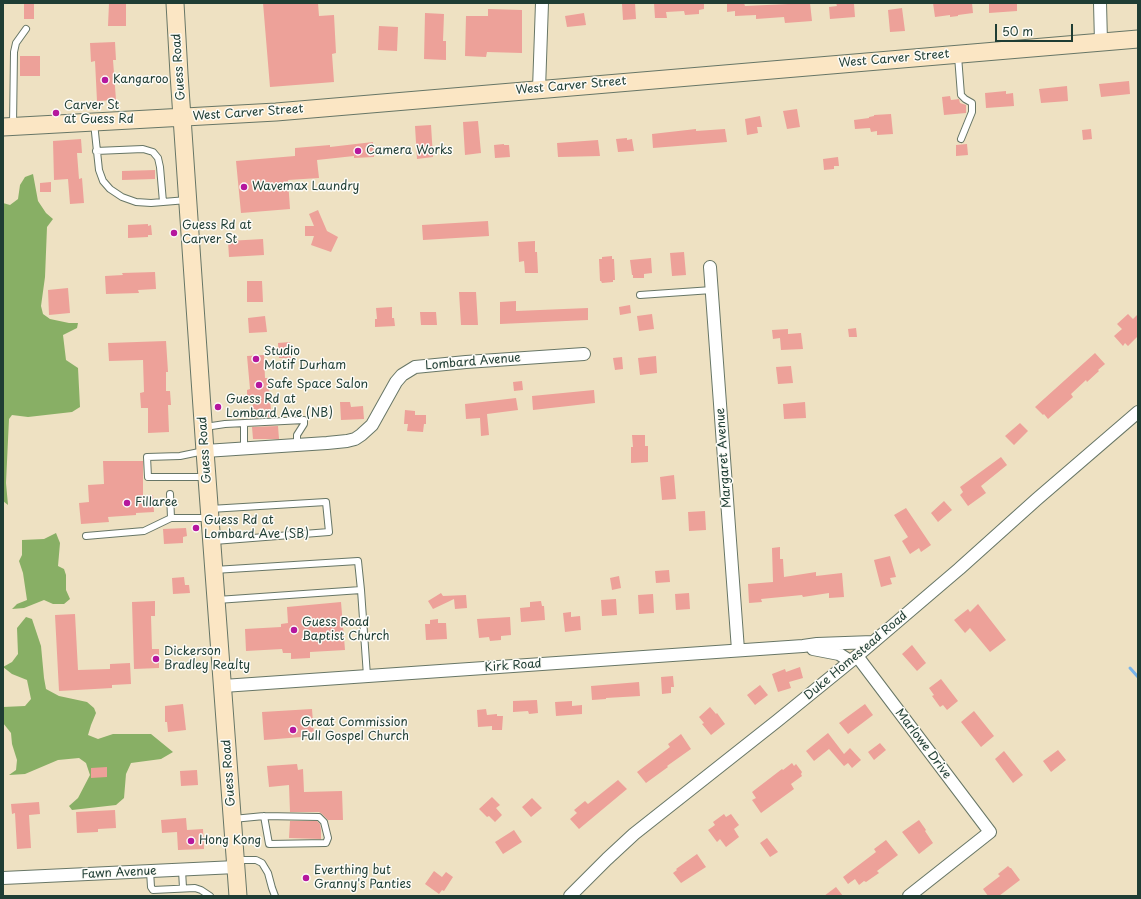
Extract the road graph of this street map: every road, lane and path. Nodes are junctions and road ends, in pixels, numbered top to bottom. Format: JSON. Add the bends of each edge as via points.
{"nodes":[{"id":1,"x":175,"y":3,"type":"edge"},
{"id":2,"x":542,"y":3,"type":"edge"},
{"id":3,"x":1100,"y":3,"type":"edge"},
{"id":4,"x":26,"y":29,"type":"dead end"},
{"id":5,"x":1138,"y":39,"type":"edge"},
{"id":6,"x":1101,"y":42,"type":"junction"},
{"id":7,"x":958,"y":54,"type":"junction"},
{"id":8,"x":539,"y":89,"type":"junction"},
{"id":9,"x":182,"y":118,"type":"junction"},
{"id":10,"x":94,"y":123,"type":"junction"},
{"id":11,"x":8,"y":127,"type":"edge"},
{"id":12,"x":961,"y":139,"type":"dead end"},
{"id":13,"x":96,"y":151,"type":"junction"},
{"id":14,"x":188,"y":200,"type":"junction"},
{"id":15,"x":163,"y":202,"type":"junction"},
{"id":16,"x":710,"y":267,"type":"dead end"},
{"id":17,"x":712,"y":290,"type":"junction"},
{"id":18,"x":640,"y":296,"type":"dead end"},
{"id":19,"x":584,"y":354,"type":"dead end"},
{"id":20,"x":1138,"y":412,"type":"edge"},
{"id":21,"x":244,"y":424,"type":"junction"},
{"id":22,"x":204,"y":427,"type":"junction"},
{"id":23,"x":297,"y":445,"type":"junction"},
{"id":24,"x":244,"y":449,"type":"junction"},
{"id":25,"x":205,"y":451,"type":"junction"},
{"id":26,"x":207,"y":477,"type":"junction"},
{"id":27,"x":170,"y":494,"type":"dead end"},
{"id":28,"x":210,"y":514,"type":"junction"},
{"id":29,"x":171,"y":518,"type":"junction"},
{"id":30,"x":86,"y":536,"type":"dead end"},
{"id":31,"x":212,"y":541,"type":"junction"},
{"id":32,"x":214,"y":570,"type":"junction"},
{"id":33,"x":361,"y":590,"type":"junction"},
{"id":34,"x":217,"y":600,"type":"junction"},
{"id":35,"x":873,"y":642,"type":"junction"},
{"id":36,"x":803,"y":646,"type":"junction"},
{"id":37,"x":738,"y":650,"type":"junction"},
{"id":38,"x":853,"y":658,"type":"junction"},
{"id":39,"x":366,"y":676,"type":"junction"},
{"id":40,"x":224,"y":686,"type":"junction"},
{"id":41,"x":264,"y":816,"type":"junction"},
{"id":42,"x":232,"y":820,"type":"junction"},
{"id":43,"x":236,"y":863,"type":"junction"},
{"id":44,"x":182,"y":870,"type":"junction"},
{"id":45,"x":150,"y":871,"type":"junction"},
{"id":46,"x":3,"y":878,"type":"edge"},
{"id":47,"x":183,"y":888,"type":"junction"},
{"id":48,"x":210,"y":896,"type":"edge"},
{"id":49,"x":238,"y":896,"type":"edge"},
{"id":50,"x":275,"y":896,"type":"edge"},
{"id":51,"x":570,"y":896,"type":"edge"},
{"id":52,"x":909,"y":896,"type":"edge"}],
"edges":[{"from":1,"to":9,"type":"main road","name":"Guess Road"},
{"from":2,"to":8,"type":"street"},
{"from":3,"to":6,"type":"street"},
{"from":4,"to":11,"type":"lane","via":[[16,43],[14,52]]},
{"from":5,"to":6,"type":"main road","name":"West Carver Street"},
{"from":6,"to":7,"type":"main road","name":"West Carver Street"},
{"from":7,"to":8,"type":"main road","name":"West Carver Street"},
{"from":7,"to":12,"type":"lane","via":[[961,95],[972,102],[972,112]]},
{"from":8,"to":9,"type":"main road","name":"West Carver Street"},
{"from":9,"to":10,"type":"main road","name":"West Carver Street"},
{"from":9,"to":14,"type":"main road","name":"Guess Road"},
{"from":10,"to":11,"type":"main road","name":"West Carver Street"},
{"from":10,"to":13,"type":"lane"},
{"from":13,"to":15,"type":"lane","via":[[103,181],[110,189],[136,202]]},
{"from":13,"to":15,"type":"lane","via":[[143,149],[153,152],[160,167]]},
{"from":14,"to":15,"type":"lane"},
{"from":14,"to":22,"type":"main road","name":"Guess Road"},
{"from":16,"to":17,"type":"street","name":"Margaret Avenue"},
{"from":17,"to":18,"type":"lane"},
{"from":17,"to":37,"type":"street","name":"Margaret Avenue"},
{"from":19,"to":23,"type":"street","name":"Lombard Avenue","via":[[415,367],[402,375],[372,425],[361,435],[347,441]]},
{"from":20,"to":35,"type":"street","name":"Duke Homestead Road"},
{"from":21,"to":22,"type":"lane"},
{"from":21,"to":23,"type":"lane","via":[[304,420],[297,435]]},
{"from":21,"to":24,"type":"lane"},
{"from":22,"to":25,"type":"main road","name":"Guess Road"},
{"from":23,"to":24,"type":"street","name":"Lombard Avenue"},
{"from":24,"to":25,"type":"street","name":"Lombard Avenue"},
{"from":25,"to":26,"type":"main road","name":"Guess Road"},
{"from":25,"to":26,"type":"lane","via":[[147,458],[148,477]]},
{"from":26,"to":28,"type":"main road","name":"Guess Road"},
{"from":27,"to":29,"type":"lane"},
{"from":28,"to":29,"type":"lane"},
{"from":28,"to":31,"type":"main road","name":"Guess Road"},
{"from":28,"to":31,"type":"lane","via":[[326,502],[329,532]]},
{"from":29,"to":30,"type":"lane","via":[[144,531]]},
{"from":31,"to":32,"type":"main road","name":"Guess Road"},
{"from":32,"to":33,"type":"lane","via":[[358,561]]},
{"from":32,"to":34,"type":"main road","name":"Guess Road"},
{"from":33,"to":34,"type":"lane"},
{"from":33,"to":39,"type":"lane"},
{"from":34,"to":40,"type":"main road","name":"Guess Road"},
{"from":35,"to":36,"type":"street","name":"Kirk Road"},
{"from":35,"to":38,"type":"street","name":"Duke Homestead Road"},
{"from":36,"to":37,"type":"street","name":"Kirk Road"},
{"from":36,"to":38,"type":"street","name":"Kirk Road"},
{"from":37,"to":39,"type":"street","name":"Kirk Road"},
{"from":38,"to":51,"type":"street","name":"Duke Homestead Road","via":[[634,834]]},
{"from":38,"to":52,"type":"street","name":"Marlowe Drive","via":[[990,832]]},
{"from":39,"to":40,"type":"street","name":"Kirk Road"},
{"from":40,"to":42,"type":"main road","name":"Guess Road"},
{"from":41,"to":41,"type":"lane","via":[[269,844],[326,843],[328,838],[324,822],[319,817]]},
{"from":41,"to":42,"type":"lane"},
{"from":42,"to":43,"type":"main road","name":"Guess Road"},
{"from":43,"to":44,"type":"street","name":"Fawn Avenue"},
{"from":43,"to":49,"type":"main road","name":"Guess Road"},
{"from":43,"to":50,"type":"lane","via":[[256,860],[262,863]]},
{"from":44,"to":45,"type":"street","name":"Fawn Avenue"},
{"from":44,"to":47,"type":"lane"},
{"from":45,"to":46,"type":"street","name":"Fawn Avenue"},
{"from":45,"to":47,"type":"lane","via":[[153,890]]},
{"from":47,"to":48,"type":"lane","via":[[195,888]]}]}
